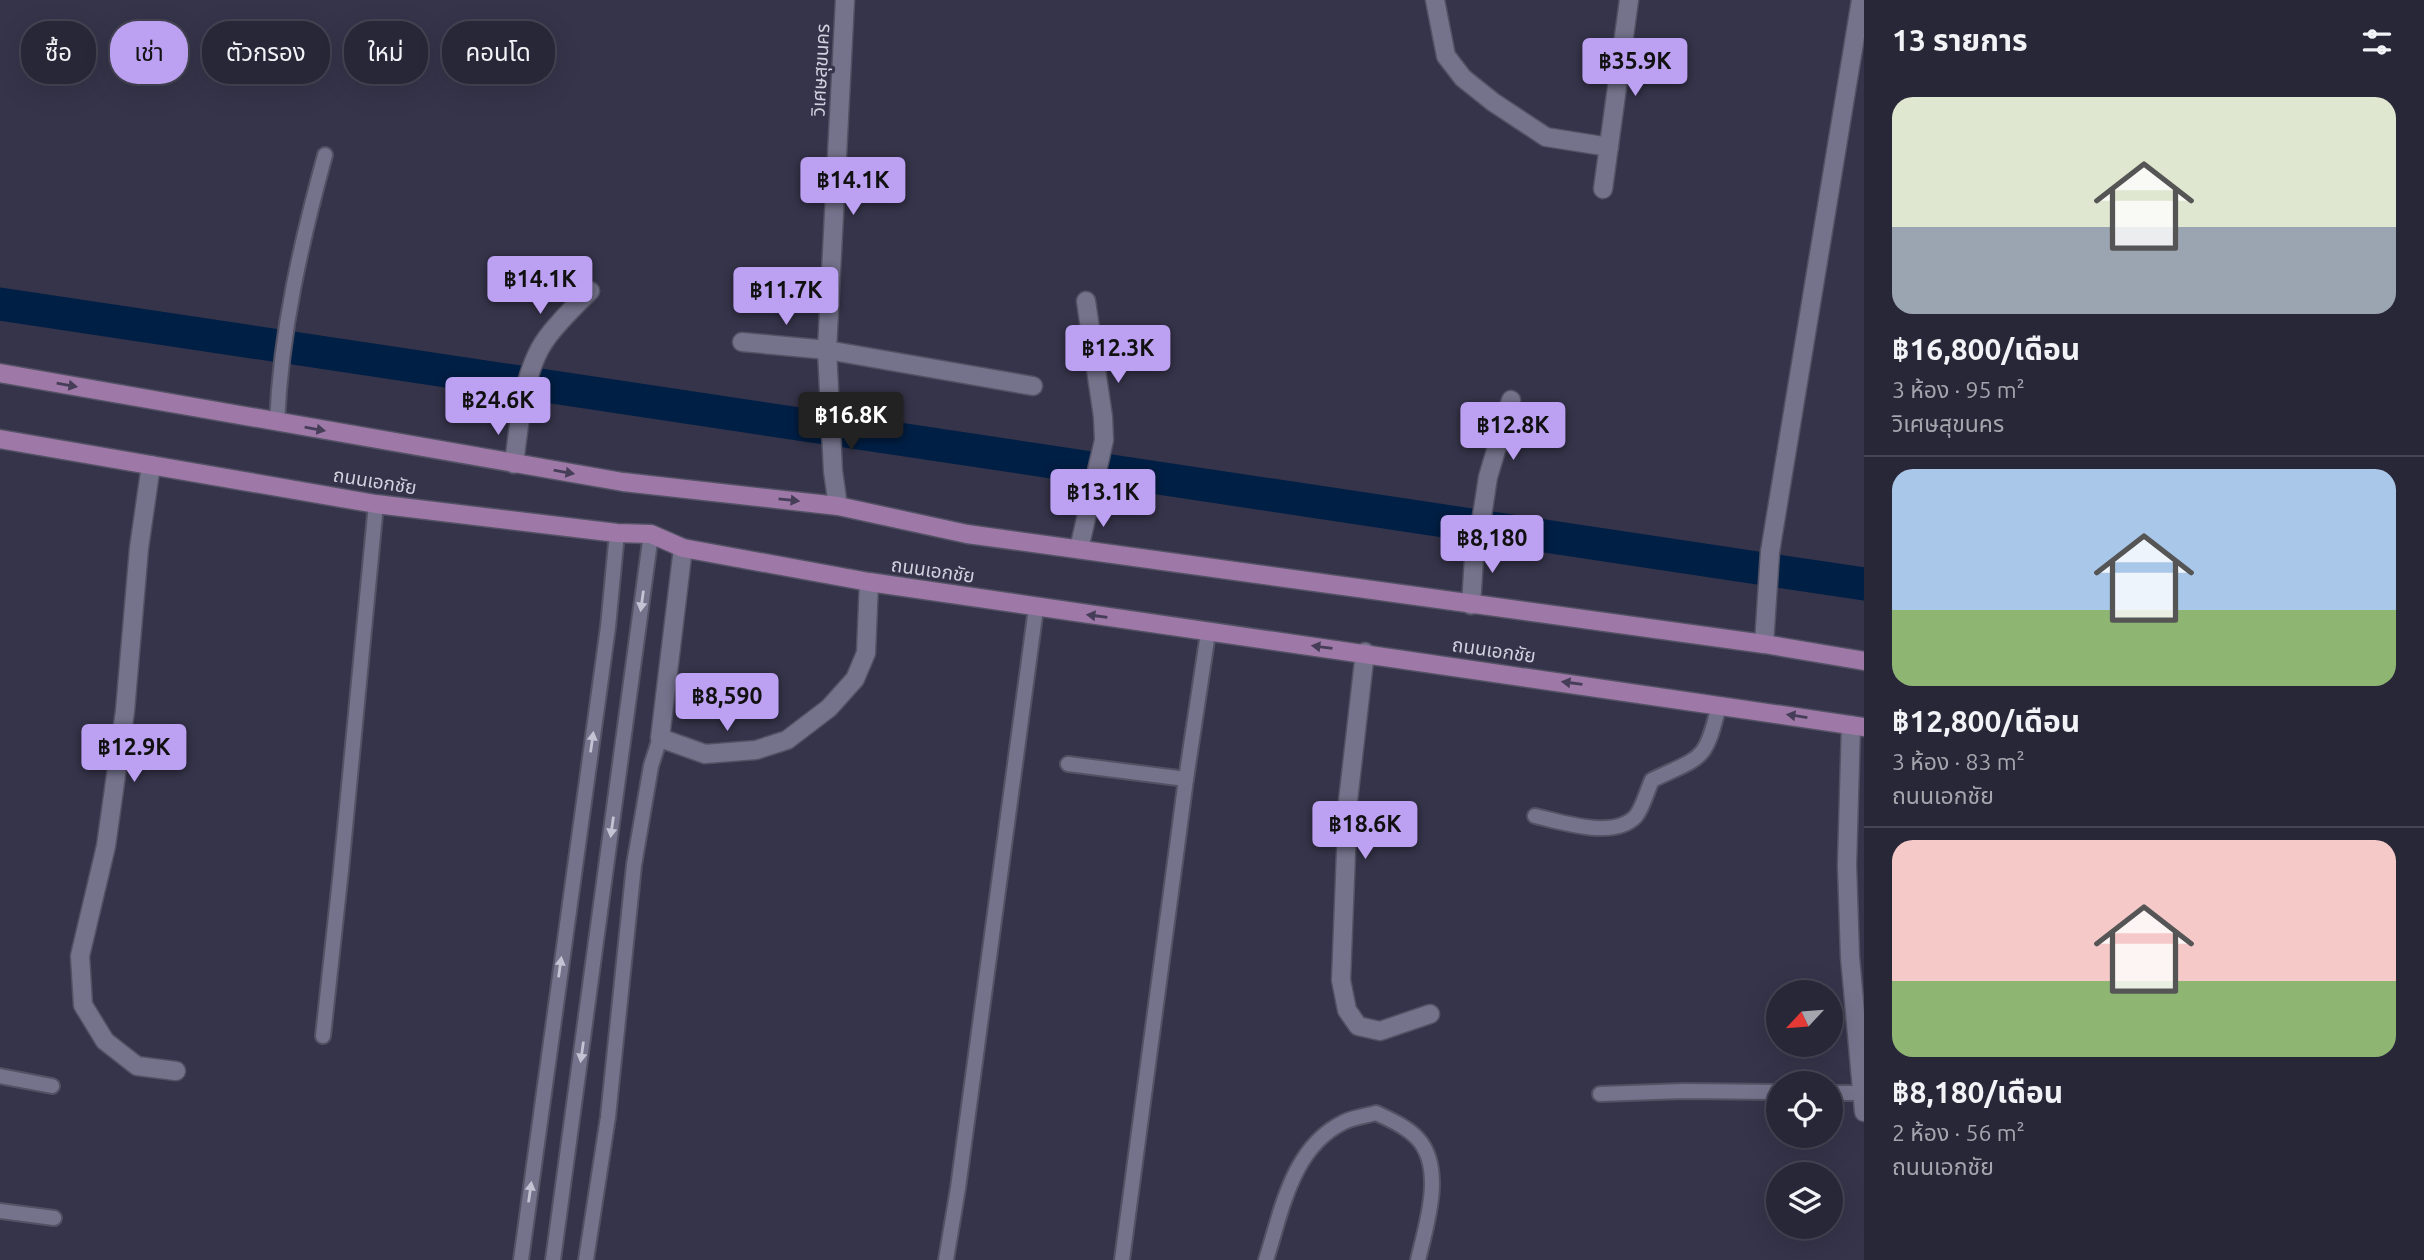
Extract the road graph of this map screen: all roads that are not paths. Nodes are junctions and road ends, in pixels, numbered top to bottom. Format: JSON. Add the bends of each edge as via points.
{"nodes":[{"id":1,"x":845,"y":0,"type":"edge"},
{"id":2,"x":1435,"y":0,"type":"edge"},
{"id":3,"x":1629,"y":0,"type":"edge"},
{"id":4,"x":1862,"y":5,"type":"edge"},
{"id":5,"x":1609,"y":147,"type":"junction"},
{"id":6,"x":325,"y":155,"type":"dead end"},
{"id":7,"x":1603,"y":190,"type":"dead end"},
{"id":8,"x":590,"y":291,"type":"dead end"},
{"id":9,"x":1086,"y":302,"type":"dead end"},
{"id":10,"x":742,"y":342,"type":"dead end"},
{"id":11,"x":827,"y":350,"type":"junction"},
{"id":12,"x":0,"y":373,"type":"edge"},
{"id":13,"x":1033,"y":386,"type":"dead end"},
{"id":14,"x":1511,"y":400,"type":"dead end"},
{"id":15,"x":277,"y":422,"type":"junction"},
{"id":16,"x":0,"y":439,"type":"edge"},
{"id":17,"x":514,"y":464,"type":"junction"},
{"id":18,"x":151,"y":465,"type":"junction"},
{"id":19,"x":376,"y":504,"type":"junction"},
{"id":20,"x":838,"y":506,"type":"junction"},
{"id":21,"x":617,"y":533,"type":"junction"},
{"id":22,"x":651,"y":534,"type":"junction"},
{"id":23,"x":683,"y":548,"type":"junction"},
{"id":24,"x":1079,"y":549,"type":"junction"},
{"id":25,"x":869,"y":582,"type":"junction"},
{"id":26,"x":1471,"y":605,"type":"junction"},
{"id":27,"x":1036,"y":607,"type":"junction"},
{"id":28,"x":1208,"y":632,"type":"junction"},
{"id":29,"x":1764,"y":644,"type":"junction"},
{"id":30,"x":1364,"y":652,"type":"junction"},
{"id":31,"x":1864,"y":661,"type":"edge"},
{"id":32,"x":1719,"y":705,"type":"junction"},
{"id":33,"x":1858,"y":726,"type":"edge"},
{"id":34,"x":660,"y":738,"type":"junction"},
{"id":35,"x":1068,"y":764,"type":"dead end"},
{"id":36,"x":1186,"y":779,"type":"junction"},
{"id":37,"x":1535,"y":816,"type":"dead end"},
{"id":38,"x":1430,"y":1014,"type":"dead end"},
{"id":39,"x":323,"y":1036,"type":"dead end"},
{"id":40,"x":176,"y":1071,"type":"dead end"},
{"id":41,"x":0,"y":1076,"type":"edge"},
{"id":42,"x":52,"y":1086,"type":"dead end"},
{"id":43,"x":1766,"y":1092,"type":"edge"},
{"id":44,"x":1843,"y":1093,"type":"edge"},
{"id":45,"x":1862,"y":1093,"type":"junction"},
{"id":46,"x":1600,"y":1094,"type":"dead end"},
{"id":47,"x":1864,"y":1112,"type":"edge"},
{"id":48,"x":0,"y":1211,"type":"edge"},
{"id":49,"x":54,"y":1218,"type":"dead end"},
{"id":50,"x":521,"y":1260,"type":"edge"},
{"id":51,"x":553,"y":1260,"type":"edge"},
{"id":52,"x":586,"y":1260,"type":"edge"},
{"id":53,"x":946,"y":1260,"type":"edge"},
{"id":54,"x":1122,"y":1260,"type":"edge"},
{"id":55,"x":1266,"y":1260,"type":"edge"},
{"id":56,"x":1418,"y":1260,"type":"edge"}],
"edges":[{"from":1,"to":11,"type":"street","name":"วิเศษสุขนคร"},
{"from":2,"to":5,"type":"street","via":[[1446,55],[1462,78],[1546,137]]},
{"from":3,"to":5,"type":"street"},
{"from":4,"to":29,"type":"street","via":[[1770,552]]},
{"from":5,"to":7,"type":"street"},
{"from":6,"to":15,"type":"lane","via":[[286,320]]},
{"from":8,"to":17,"type":"street","via":[[545,339],[520,414]]},
{"from":9,"to":24,"type":"street","via":[[1104,440]]},
{"from":10,"to":11,"type":"street"},
{"from":11,"to":13,"type":"street"},
{"from":11,"to":20,"type":"street","name":"วิเศษสุขนคร"},
{"from":12,"to":15,"type":"main road","one_way":true},
{"from":14,"to":26,"type":"street","via":[[1475,542]]},
{"from":15,"to":17,"type":"main road","one_way":true},
{"from":16,"to":18,"type":"main road","name":"ถนนเอกชัย"},
{"from":17,"to":20,"type":"main road","one_way":true,"via":[[623,482]]},
{"from":18,"to":19,"type":"main road","name":"ถนนเอกชัย"},
{"from":18,"to":40,"type":"street","via":[[110,819],[79,956],[83,1004],[105,1041],[137,1066]]},
{"from":19,"to":21,"type":"main road","name":"ถนนเอกชัย"},
{"from":19,"to":39,"type":"lane"},
{"from":20,"to":24,"type":"main road","via":[[967,534]]},
{"from":21,"to":22,"type":"main road","name":"ถนนเอกชัย"},
{"from":50,"to":21,"type":"lane","one_way":true},
{"from":22,"to":23,"type":"main road","name":"ถนนเอกชัย"},
{"from":22,"to":51,"type":"lane","one_way":true},
{"from":23,"to":25,"type":"main road","name":"ถนนเอกชัย"},
{"from":23,"to":34,"type":"street"},
{"from":24,"to":26,"type":"main road"},
{"from":25,"to":27,"type":"main road","name":"ถนนเอกชัย"},
{"from":25,"to":34,"type":"street","via":[[866,653],[855,679],[830,708],[787,740],[756,750],[705,754]]},
{"from":26,"to":29,"type":"main road"},
{"from":28,"to":27,"type":"main road","name":"ถนนเอกชัย","one_way":true},
{"from":27,"to":53,"type":"lane"},
{"from":30,"to":28,"type":"main road","name":"ถนนเอกชัย","one_way":true},
{"from":28,"to":36,"type":"lane"},
{"from":29,"to":31,"type":"main road"},
{"from":32,"to":30,"type":"main road","name":"ถนนเอกชัย","one_way":true},
{"from":30,"to":38,"type":"street","via":[[1348,801],[1341,980],[1347,1010],[1359,1026],[1380,1031]]},
{"from":33,"to":32,"type":"main road","name":"ถนนเอกชัย","one_way":true},
{"from":32,"to":37,"type":"lane","via":[[1711,739],[1699,758],[1651,780],[1637,815],[1627,822],[1595,828]]},
{"from":33,"to":45,"type":"street","via":[[1847,865]]},
{"from":34,"to":52,"type":"lane","via":[[634,865],[608,1117]]},
{"from":35,"to":36,"type":"lane"},
{"from":36,"to":54,"type":"lane"},
{"from":41,"to":42,"type":"lane"},
{"from":43,"to":46,"type":"lane"},
{"from":44,"to":45,"type":"lane"},
{"from":45,"to":47,"type":"street"},
{"from":48,"to":49,"type":"lane"},
{"from":55,"to":56,"type":"lane","via":[[1290,1179],[1308,1154],[1345,1121],[1376,1113],[1419,1140],[1429,1161],[1431,1207]]}]}
